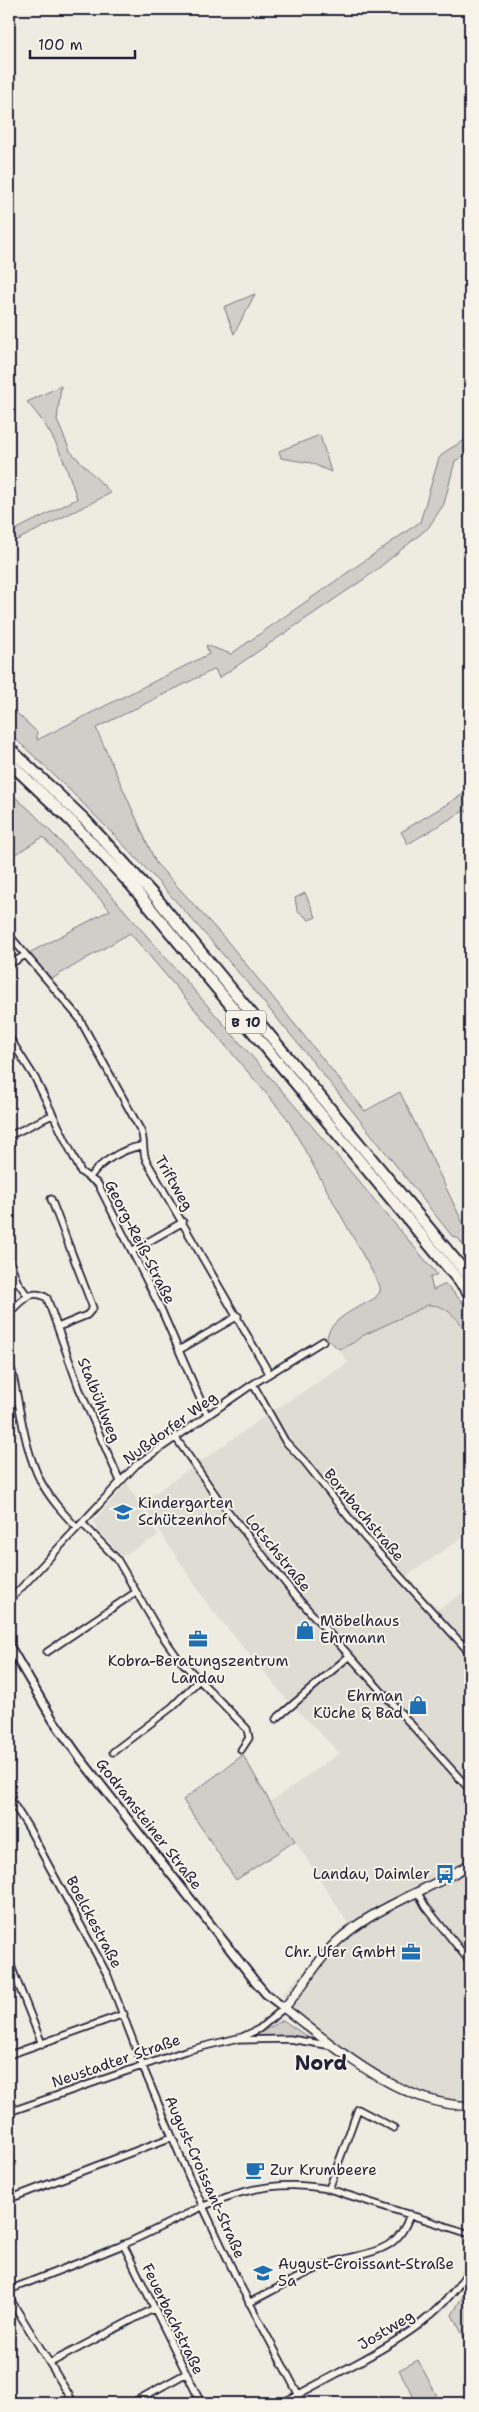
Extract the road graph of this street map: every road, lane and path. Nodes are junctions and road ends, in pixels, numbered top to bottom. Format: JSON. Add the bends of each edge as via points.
{"nodes":[{"id":1,"x":9,"y":748,"type":"edge"},
{"id":2,"x":9,"y":762,"type":"edge"},
{"id":3,"x":9,"y":936,"type":"edge"},
{"id":4,"x":25,"y":955,"type":"junction"},
{"id":5,"x":9,"y":965,"type":"edge"},
{"id":6,"x":9,"y":1037,"type":"edge"},
{"id":7,"x":52,"y":1114,"type":"junction"},
{"id":8,"x":9,"y":1136,"type":"edge"},
{"id":9,"x":141,"y":1146,"type":"junction"},
{"id":10,"x":90,"y":1177,"type":"junction"},
{"id":11,"x":51,"y":1199,"type":"dead end"},
{"id":12,"x":182,"y":1222,"type":"junction"},
{"id":13,"x":132,"y":1251,"type":"junction"},
{"id":14,"x":9,"y":1259,"type":"edge"},
{"id":15,"x":470,"y":1278,"type":"edge"},
{"id":16,"x":470,"y":1294,"type":"edge"},
{"id":17,"x":27,"y":1295,"type":"junction"},
{"id":18,"x":9,"y":1313,"type":"edge"},
{"id":19,"x":238,"y":1316,"type":"junction"},
{"id":20,"x":58,"y":1327,"type":"junction"},
{"id":21,"x":323,"y":1341,"type":"dead end"},
{"id":22,"x":179,"y":1350,"type":"junction"},
{"id":23,"x":9,"y":1359,"type":"edge"},
{"id":24,"x":269,"y":1373,"type":"junction"},
{"id":25,"x":253,"y":1384,"type":"junction"},
{"id":26,"x":207,"y":1415,"type":"junction"},
{"id":27,"x":176,"y":1438,"type":"junction"},
{"id":28,"x":120,"y":1481,"type":"junction"},
{"id":29,"x":82,"y":1523,"type":"junction"},
{"id":30,"x":77,"y":1528,"type":"junction"},
{"id":31,"x":136,"y":1592,"type":"junction"},
{"id":32,"x":9,"y":1601,"type":"edge"},
{"id":33,"x":9,"y":1645,"type":"edge"},
{"id":34,"x":47,"y":1652,"type":"dead end"},
{"id":35,"x":470,"y":1653,"type":"edge"},
{"id":36,"x":348,"y":1657,"type":"junction"},
{"id":37,"x":198,"y":1680,"type":"junction"},
{"id":38,"x":276,"y":1719,"type":"dead end"},
{"id":39,"x":241,"y":1750,"type":"dead end"},
{"id":40,"x":113,"y":1752,"type":"dead end"},
{"id":41,"x":470,"y":1790,"type":"edge"},
{"id":42,"x":9,"y":1797,"type":"edge"},
{"id":43,"x":470,"y":1864,"type":"edge"},
{"id":44,"x":418,"y":1893,"type":"junction"},
{"id":45,"x":9,"y":1962,"type":"edge"},
{"id":46,"x":470,"y":1962,"type":"edge"},
{"id":47,"x":284,"y":2008,"type":"junction"},
{"id":48,"x":124,"y":2014,"type":"junction"},
{"id":49,"x":233,"y":2040,"type":"junction"},
{"id":50,"x":42,"y":2044,"type":"junction"},
{"id":51,"x":333,"y":2046,"type":"junction"},
{"id":52,"x":9,"y":2055,"type":"edge"},
{"id":53,"x":142,"y":2066,"type":"junction"},
{"id":54,"x":470,"y":2106,"type":"edge"},
{"id":55,"x":9,"y":2112,"type":"edge"},
{"id":56,"x":394,"y":2128,"type":"dead end"},
{"id":57,"x":172,"y":2138,"type":"junction"},
{"id":58,"x":329,"y":2189,"type":"junction"},
{"id":59,"x":9,"y":2199,"type":"edge"},
{"id":60,"x":203,"y":2207,"type":"junction"},
{"id":61,"x":410,"y":2214,"type":"junction"},
{"id":62,"x":470,"y":2234,"type":"edge"},
{"id":63,"x":123,"y":2244,"type":"junction"},
{"id":64,"x":470,"y":2268,"type":"edge"},
{"id":65,"x":9,"y":2290,"type":"edge"},
{"id":66,"x":9,"y":2297,"type":"edge"},
{"id":67,"x":249,"y":2303,"type":"junction"},
{"id":68,"x":153,"y":2309,"type":"junction"},
{"id":69,"x":50,"y":2363,"type":"junction"},
{"id":70,"x":185,"y":2374,"type":"junction"},
{"id":71,"x":298,"y":2395,"type":"junction"},
{"id":72,"x":74,"y":2403,"type":"edge"},
{"id":73,"x":132,"y":2403,"type":"edge"},
{"id":74,"x":201,"y":2403,"type":"edge"},
{"id":75,"x":282,"y":2403,"type":"edge"},
{"id":76,"x":303,"y":2403,"type":"edge"}],
"edges":[{"from":1,"to":15,"type":"highway","number":"B 10","via":[[85,820],[164,906]]},
{"from":2,"to":16,"type":"highway","number":"B 10","via":[[84,835],[158,916]]},
{"from":3,"to":4,"type":"street","name":"Triftweg"},
{"from":4,"to":5,"type":"street"},
{"from":4,"to":9,"type":"street","name":"Triftweg","via":[[79,1018],[141,1131]]},
{"from":6,"to":7,"type":"street","name":"Georg-Reiß-Straße","via":[[35,1078]]},
{"from":7,"to":8,"type":"street"},
{"from":7,"to":10,"type":"street","name":"Georg-Reiß-Straße","via":[[81,1172]]},
{"from":9,"to":10,"type":"street","via":[[97,1167]]},
{"from":9,"to":12,"type":"street","name":"Triftweg"},
{"from":10,"to":13,"type":"street","name":"Georg-Reiß-Straße","via":[[98,1184]]},
{"from":11,"to":20,"type":"street","via":[[93,1308],[87,1315]]},
{"from":12,"to":13,"type":"street"},
{"from":12,"to":19,"type":"street","name":"Triftweg"},
{"from":13,"to":22,"type":"street","name":"Georg-Reiß-Straße"},
{"from":14,"to":17,"type":"street"},
{"from":17,"to":18,"type":"street"},
{"from":17,"to":20,"type":"street","name":"Stalbühlweg","via":[[38,1294],[47,1298]]},
{"from":19,"to":22,"type":"street"},
{"from":19,"to":24,"type":"street","name":"Triftweg"},
{"from":20,"to":28,"type":"street","name":"Stalbühlweg","via":[[79,1388]]},
{"from":21,"to":24,"type":"street","name":"Nußdorfer Weg"},
{"from":22,"to":26,"type":"street","name":"Georg-Reiß-Straße"},
{"from":23,"to":30,"type":"street","via":[[36,1471],[51,1498]]},
{"from":24,"to":25,"type":"street","name":"Nußdorfer Weg"},
{"from":25,"to":26,"type":"street","name":"Nußdorfer Weg"},
{"from":25,"to":35,"type":"street","name":"Bornbachstraße","via":[[285,1441],[365,1538]]},
{"from":26,"to":27,"type":"street","name":"Nußdorfer Weg"},
{"from":27,"to":28,"type":"street","name":"Nußdorfer Weg"},
{"from":27,"to":36,"type":"street","name":"Lotschstraße","via":[[255,1546]]},
{"from":28,"to":29,"type":"street","name":"Nußdorfer Weg"},
{"from":29,"to":30,"type":"street","name":"Nußdorfer Weg"},
{"from":29,"to":31,"type":"street","via":[[117,1559]]},
{"from":30,"to":32,"type":"street","name":"Nußdorfer Weg"},
{"from":31,"to":34,"type":"street"},
{"from":31,"to":37,"type":"street","via":[[172,1650]]},
{"from":33,"to":47,"type":"street","name":"Godramsteiner Straße","via":[[53,1720],[80,1758],[238,1960],[265,1992]]},
{"from":36,"to":38,"type":"street"},
{"from":36,"to":41,"type":"street","name":"Lotschstraße"},
{"from":37,"to":39,"type":"street","via":[[250,1734]]},
{"from":37,"to":40,"type":"street","via":[[172,1707]]},
{"from":42,"to":48,"type":"street","name":"Boelckestraße","via":[[92,1944]]},
{"from":43,"to":44,"type":"main road"},
{"from":44,"to":46,"type":"street"},
{"from":44,"to":47,"type":"main road","via":[[377,1913],[343,1936]]},
{"from":45,"to":50,"type":"street"},
{"from":47,"to":49,"type":"street","name":"Neustadter Straße","via":[[259,2029]]},
{"from":47,"to":51,"type":"main road","name":"Neustadter Straße"},
{"from":48,"to":50,"type":"street"},
{"from":48,"to":53,"type":"street","name":"Boelckestraße"},
{"from":49,"to":51,"type":"street","name":"Neustadter Straße","via":[[290,2039]]},
{"from":49,"to":53,"type":"street","name":"Neustadter Straße","via":[[185,2051]]},
{"from":50,"to":52,"type":"street"},
{"from":51,"to":54,"type":"main road","name":"Neustadter Straße","via":[[413,2094],[447,2105]]},
{"from":53,"to":55,"type":"street","name":"Neustadter Straße"},
{"from":53,"to":57,"type":"street","name":"August-Croissant-Straße"},
{"from":56,"to":58,"type":"street","via":[[358,2109]]},
{"from":57,"to":59,"type":"street"},
{"from":57,"to":60,"type":"street","name":"August-Croissant-Straße"},
{"from":58,"to":60,"type":"street","via":[[307,2185],[262,2186]]},
{"from":58,"to":61,"type":"street"},
{"from":60,"to":63,"type":"street"},
{"from":60,"to":67,"type":"street","name":"August-Croissant-Straße"},
{"from":61,"to":62,"type":"street"},
{"from":61,"to":67,"type":"street","via":[[402,2233],[384,2248],[326,2265]]},
{"from":63,"to":65,"type":"street"},
{"from":63,"to":68,"type":"street","name":"Feuerbachstraße"},
{"from":64,"to":71,"type":"street","name":"Jostweg","via":[[447,2301],[418,2328]]},
{"from":66,"to":69,"type":"street"},
{"from":67,"to":71,"type":"street","name":"August-Croissant-Straße"},
{"from":68,"to":69,"type":"street"},
{"from":68,"to":70,"type":"street","name":"Feuerbachstraße"},
{"from":69,"to":72,"type":"street"},
{"from":70,"to":73,"type":"street"},
{"from":70,"to":74,"type":"street","name":"Feuerbachstraße"},
{"from":71,"to":75,"type":"street","name":"Jostweg"},
{"from":71,"to":76,"type":"street","name":"August-Croissant-Straße"}]}
